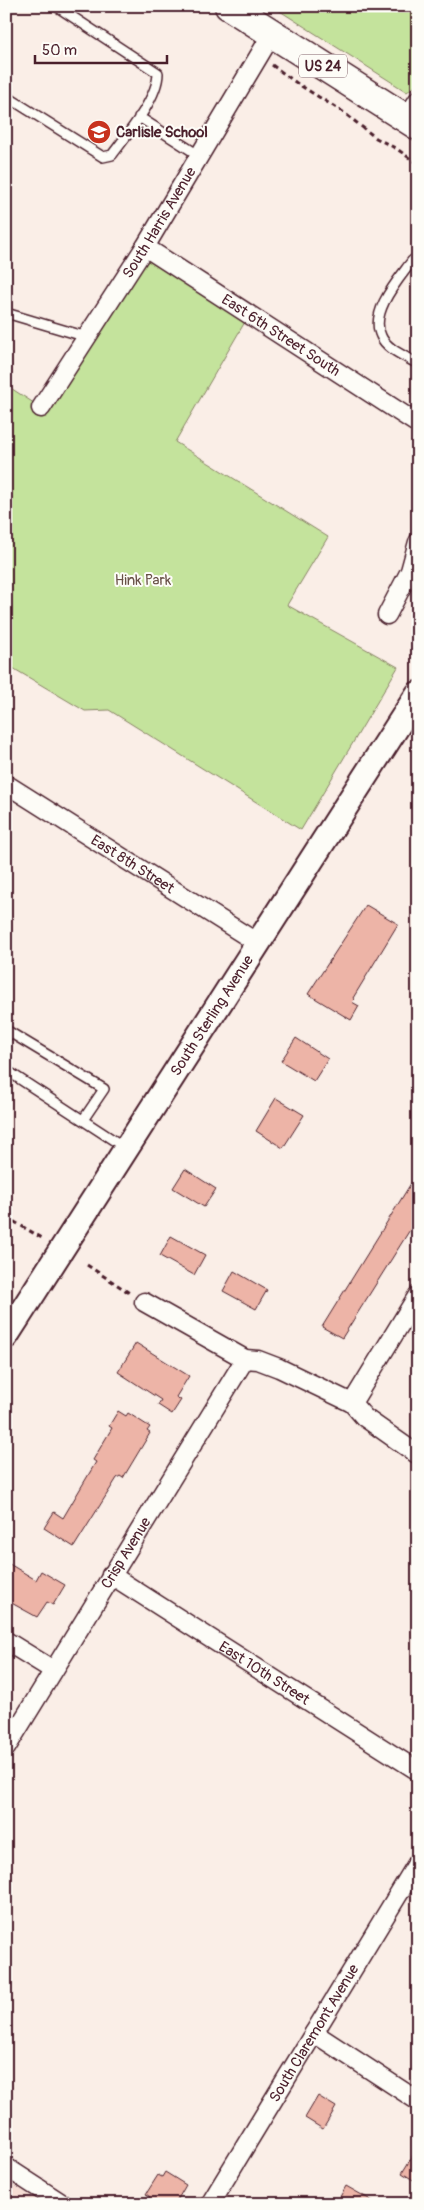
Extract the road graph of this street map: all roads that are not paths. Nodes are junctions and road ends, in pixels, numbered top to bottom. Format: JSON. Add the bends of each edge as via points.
{"nodes":[{"id":1,"x":56,"y":6,"type":"edge"},
{"id":2,"x":229,"y":6,"type":"edge"},
{"id":3,"x":272,"y":34,"type":"junction"},
{"id":4,"x":6,"y":96,"type":"edge"},
{"id":5,"x":414,"y":115,"type":"edge"},
{"id":6,"x":139,"y":116,"type":"junction"},
{"id":7,"x":200,"y":156,"type":"junction"},
{"id":8,"x":145,"y":247,"type":"junction"},
{"id":9,"x":418,"y":256,"type":"edge"},
{"id":10,"x":6,"y":313,"type":"edge"},
{"id":11,"x":86,"y":337,"type":"junction"},
{"id":12,"x":418,"y":364,"type":"edge"},
{"id":13,"x":41,"y":408,"type":"dead end"},
{"id":14,"x":418,"y":424,"type":"edge"},
{"id":15,"x":418,"y":542,"type":"edge"},
{"id":16,"x":387,"y":615,"type":"dead end"},
{"id":17,"x":418,"y":694,"type":"edge"},
{"id":18,"x":6,"y":784,"type":"edge"},
{"id":19,"x":259,"y":944,"type":"junction"},
{"id":20,"x":6,"y":1030,"type":"edge"},
{"id":21,"x":6,"y":1070,"type":"edge"},
{"id":22,"x":83,"y":1120,"type":"junction"},
{"id":23,"x":127,"y":1149,"type":"junction"},
{"id":24,"x":418,"y":1295,"type":"edge"},
{"id":25,"x":144,"y":1302,"type":"road end"},
{"id":26,"x":6,"y":1336,"type":"edge"},
{"id":27,"x":245,"y":1359,"type":"junction"},
{"id":28,"x":352,"y":1402,"type":"junction"},
{"id":29,"x":418,"y":1455,"type":"edge"},
{"id":30,"x":111,"y":1575,"type":"junction"},
{"id":31,"x":6,"y":1641,"type":"edge"},
{"id":32,"x":53,"y":1670,"type":"junction"},
{"id":33,"x":6,"y":1748,"type":"edge"},
{"id":34,"x":418,"y":1772,"type":"edge"},
{"id":35,"x":418,"y":1862,"type":"edge"},
{"id":36,"x":314,"y":2033,"type":"junction"},
{"id":37,"x":418,"y":2100,"type":"edge"},
{"id":38,"x":6,"y":2167,"type":"edge"},
{"id":39,"x":63,"y":2204,"type":"edge"},
{"id":40,"x":210,"y":2204,"type":"edge"}],
"edges":[{"from":1,"to":6,"type":"lane","via":[[158,73],[158,83]]},
{"from":2,"to":3,"type":"main road","number":"US 24"},
{"from":3,"to":5,"type":"main road","number":"US 24"},
{"from":3,"to":7,"type":"street","name":"South Harris Avenue"},
{"from":4,"to":6,"type":"lane","via":[[103,157],[112,155]]},
{"from":6,"to":7,"type":"lane"},
{"from":7,"to":8,"type":"street","name":"South Harris Avenue"},
{"from":8,"to":11,"type":"street","name":"South Harris Avenue"},
{"from":8,"to":14,"type":"street","name":"East 6th Street South"},
{"from":9,"to":12,"type":"lane","via":[[383,303],[378,322],[381,337],[393,349]]},
{"from":10,"to":11,"type":"lane"},
{"from":11,"to":13,"type":"street","name":"South Harris Avenue"},
{"from":15,"to":16,"type":"street","via":[[410,571]]},
{"from":17,"to":19,"type":"main road","name":"South Sterling Avenue"},
{"from":18,"to":19,"type":"street","name":"East 8th Street"},
{"from":19,"to":23,"type":"main road","name":"South Sterling Avenue"},
{"from":20,"to":22,"type":"lane","via":[[104,1089]]},
{"from":21,"to":22,"type":"lane"},
{"from":22,"to":23,"type":"lane"},
{"from":23,"to":26,"type":"main road","name":"South Sterling Avenue"},
{"from":24,"to":28,"type":"street"},
{"from":25,"to":27,"type":"street"},
{"from":27,"to":28,"type":"street","via":[[279,1368]]},
{"from":27,"to":30,"type":"street","name":"Crisp Avenue"},
{"from":28,"to":29,"type":"street","via":[[364,1417]]},
{"from":30,"to":32,"type":"street","name":"Crisp Avenue"},
{"from":30,"to":34,"type":"street","name":"East 10th Street"},
{"from":31,"to":32,"type":"street"},
{"from":32,"to":33,"type":"street","name":"Crisp Avenue"},
{"from":35,"to":36,"type":"street","name":"South Claremont Avenue"},
{"from":36,"to":37,"type":"street"},
{"from":36,"to":40,"type":"street","name":"South Claremont Avenue"},
{"from":38,"to":39,"type":"street"}]}
